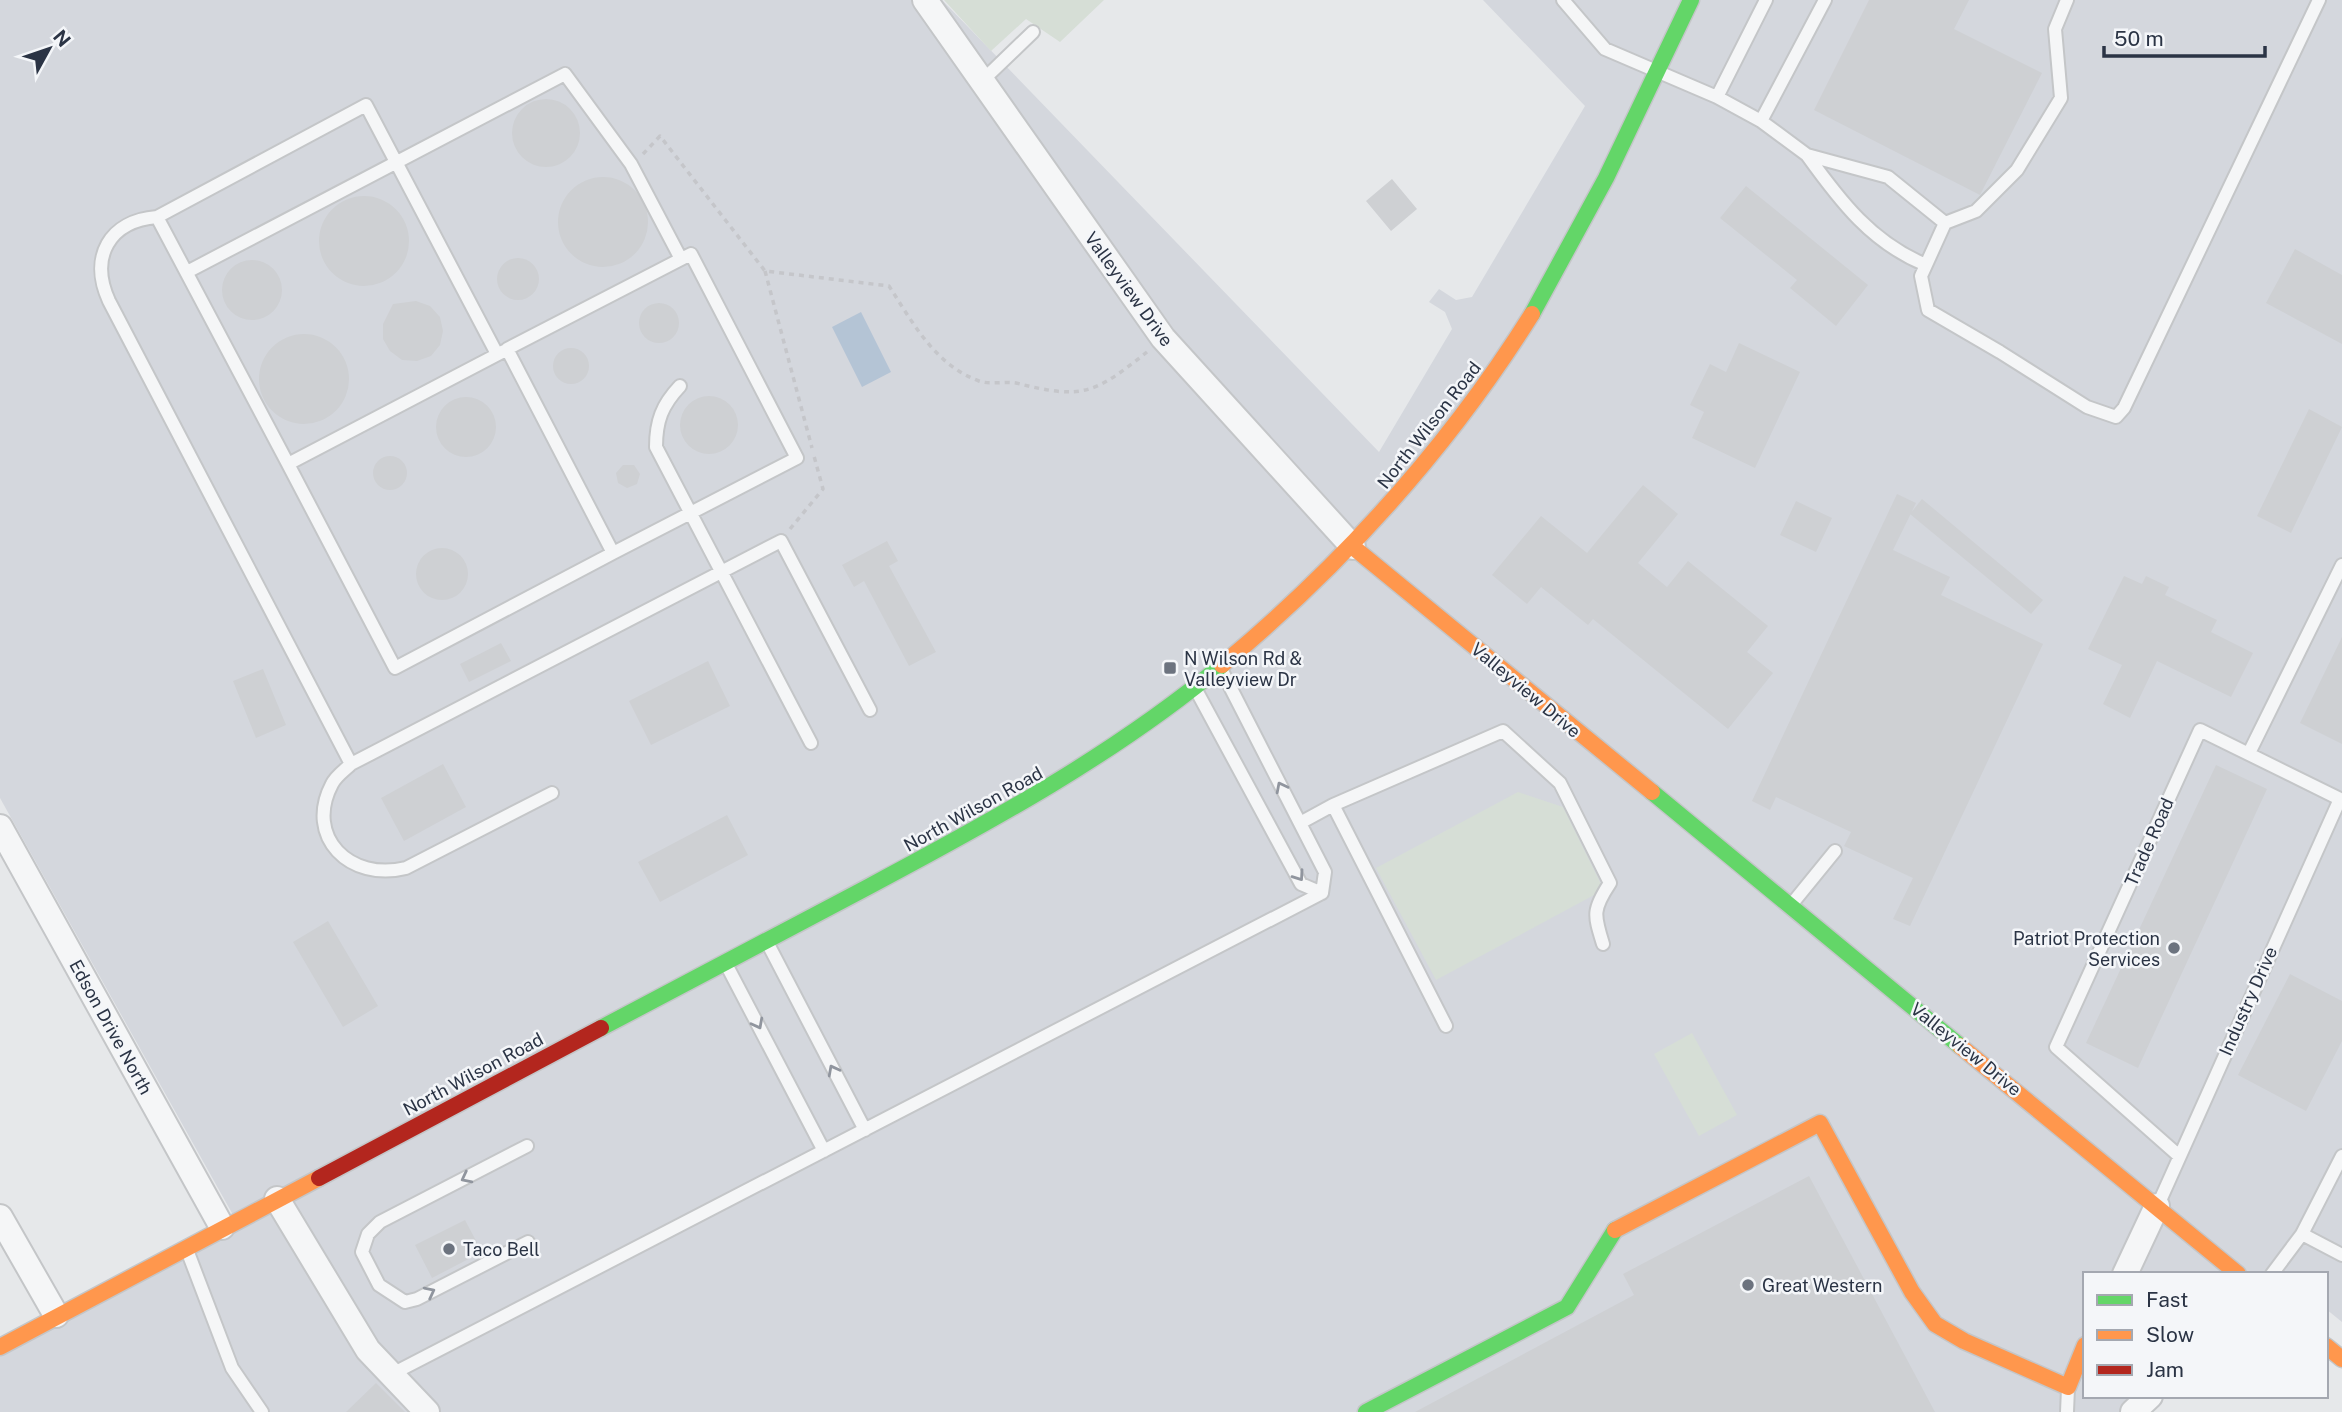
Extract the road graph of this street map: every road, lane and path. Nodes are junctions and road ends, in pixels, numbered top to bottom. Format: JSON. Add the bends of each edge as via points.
{"nodes":[{"id":1,"x":925,"y":0,"type":"edge"},
{"id":2,"x":1563,"y":0,"type":"edge"},
{"id":3,"x":1691,"y":0,"type":"edge"},
{"id":4,"x":1766,"y":0,"type":"edge"},
{"id":5,"x":1825,"y":0,"type":"edge"},
{"id":6,"x":2067,"y":0,"type":"edge"},
{"id":7,"x":2319,"y":0,"type":"edge"},
{"id":8,"x":1033,"y":32,"type":"dead end"},
{"id":9,"x":1657,"y":72,"type":"junction"},
{"id":10,"x":981,"y":82,"type":"junction"},
{"id":11,"x":1717,"y":97,"type":"junction"},
{"id":12,"x":1761,"y":121,"type":"junction"},
{"id":13,"x":1807,"y":155,"type":"junction"},
{"id":14,"x":397,"y":162,"type":"junction"},
{"id":15,"x":631,"y":164,"type":"junction"},
{"id":16,"x":157,"y":217,"type":"junction"},
{"id":17,"x":1945,"y":223,"type":"junction"},
{"id":18,"x":681,"y":259,"type":"junction"},
{"id":19,"x":1926,"y":265,"type":"junction"},
{"id":20,"x":765,"y":271,"type":"junction"},
{"id":21,"x":187,"y":272,"type":"junction"},
{"id":22,"x":1163,"y":338,"type":"junction"},
{"id":23,"x":502,"y":352,"type":"junction"},
{"id":24,"x":680,"y":386,"type":"dead end"},
{"id":25,"x":288,"y":464,"type":"junction"},
{"id":26,"x":690,"y":514,"type":"junction"},
{"id":27,"x":781,"y":541,"type":"junction"},
{"id":28,"x":1353,"y":547,"type":"junction"},
{"id":29,"x":613,"y":553,"type":"junction"},
{"id":30,"x":2342,"y":565,"type":"edge"},
{"id":31,"x":721,"y":572,"type":"junction"},
{"id":32,"x":1220,"y":668,"type":"junction"},
{"id":33,"x":1195,"y":688,"type":"junction"},
{"id":34,"x":870,"y":710,"type":"dead end"},
{"id":35,"x":811,"y":743,"type":"dead end"},
{"id":36,"x":2249,"y":753,"type":"junction"},
{"id":37,"x":351,"y":764,"type":"junction"},
{"id":38,"x":552,"y":793,"type":"dead end"},
{"id":39,"x":2341,"y":799,"type":"edge"},
{"id":40,"x":1333,"y":805,"type":"junction"},
{"id":41,"x":1300,"y":822,"type":"junction"},
{"id":42,"x":0,"y":827,"type":"edge"},
{"id":43,"x":1835,"y":851,"type":"dead end"},
{"id":44,"x":1322,"y":893,"type":"junction"},
{"id":45,"x":1789,"y":908,"type":"junction"},
{"id":46,"x":766,"y":942,"type":"junction"},
{"id":47,"x":1603,"y":944,"type":"dead end"},
{"id":48,"x":726,"y":964,"type":"junction"},
{"id":49,"x":1446,"y":1026,"type":"dead end"},
{"id":50,"x":865,"y":1130,"type":"junction"},
{"id":51,"x":527,"y":1146,"type":"dead end"},
{"id":52,"x":824,"y":1151,"type":"junction"},
{"id":53,"x":2178,"y":1155,"type":"junction"},
{"id":54,"x":2342,"y":1156,"type":"edge"},
{"id":55,"x":277,"y":1199,"type":"junction"},
{"id":56,"x":2157,"y":1206,"type":"junction"},
{"id":57,"x":0,"y":1217,"type":"edge"},
{"id":58,"x":222,"y":1227,"type":"junction"},
{"id":59,"x":2302,"y":1234,"type":"junction"},
{"id":60,"x":528,"y":1242,"type":"dead end"},
{"id":61,"x":186,"y":1247,"type":"junction"},
{"id":62,"x":2342,"y":1255,"type":"edge"},
{"id":63,"x":2126,"y":1272,"type":"edge"},
{"id":64,"x":2236,"y":1272,"type":"edge"},
{"id":65,"x":2274,"y":1272,"type":"edge"},
{"id":66,"x":56,"y":1315,"type":"junction"},
{"id":67,"x":0,"y":1346,"type":"edge"},
{"id":68,"x":2328,"y":1348,"type":"edge"},
{"id":69,"x":2083,"y":1350,"type":"edge"},
{"id":70,"x":2342,"y":1359,"type":"edge"},
{"id":71,"x":392,"y":1374,"type":"junction"},
{"id":72,"x":2068,"y":1387,"type":"junction"},
{"id":73,"x":262,"y":1412,"type":"edge"},
{"id":74,"x":427,"y":1412,"type":"edge"},
{"id":75,"x":1367,"y":1412,"type":"edge"},
{"id":76,"x":2067,"y":1412,"type":"edge"}],
"edges":[{"from":1,"to":10,"type":"street","name":"Valleyview Drive"},
{"from":2,"to":9,"type":"lane","via":[[1605,49]]},
{"from":3,"to":9,"type":"main road","name":"North Wilson Road"},
{"from":4,"to":11,"type":"lane"},
{"from":5,"to":12,"type":"lane"},
{"from":6,"to":17,"type":"lane","via":[[2055,29],[2061,98],[2017,170],[1976,211]]},
{"from":7,"to":19,"type":"lane","via":[[2116,417],[2087,407],[1928,310],[1921,276]]},
{"from":8,"to":10,"type":"lane"},
{"from":9,"to":11,"type":"lane"},
{"from":9,"to":28,"type":"main road","name":"North Wilson Road","via":[[1559,267],[1510,349],[1426,465]]},
{"from":10,"to":22,"type":"street","name":"Valleyview Drive"},
{"from":11,"to":12,"type":"lane"},
{"from":12,"to":13,"type":"lane"},
{"from":13,"to":17,"type":"lane","via":[[1888,177]]},
{"from":13,"to":19,"type":"lane","via":[[1849,212],[1899,254]]},
{"from":14,"to":15,"type":"lane","via":[[565,74]]},
{"from":14,"to":16,"type":"lane","via":[[366,105]]},
{"from":14,"to":21,"type":"lane"},
{"from":14,"to":23,"type":"lane"},
{"from":15,"to":18,"type":"lane"},
{"from":15,"to":20,"type":"path","via":[[660,136]]},
{"from":16,"to":21,"type":"lane"},
{"from":16,"to":37,"type":"lane","via":[[128,224],[112,238],[102,257],[102,287]]},
{"from":17,"to":19,"type":"lane"},
{"from":18,"to":23,"type":"lane"},
{"from":18,"to":26,"type":"lane","via":[[691,254],[797,458]]},
{"from":20,"to":22,"type":"path","via":[[889,286],[928,345],[982,383],[1089,392],[1112,380]]},
{"from":20,"to":27,"type":"path","via":[[823,489]]},
{"from":21,"to":25,"type":"lane"},
{"from":22,"to":28,"type":"street","name":"Valleyview Drive"},
{"from":23,"to":25,"type":"lane"},
{"from":23,"to":29,"type":"lane"},
{"from":24,"to":26,"type":"lane","via":[[660,414],[656,447]]},
{"from":25,"to":29,"type":"lane","via":[[395,668]]},
{"from":26,"to":29,"type":"lane"},
{"from":26,"to":31,"type":"lane"},
{"from":27,"to":31,"type":"lane"},
{"from":27,"to":34,"type":"lane"},
{"from":28,"to":32,"type":"main road","name":"North Wilson Road"},
{"from":28,"to":45,"type":"main road","name":"Valleyview Drive"},
{"from":30,"to":36,"type":"lane"},
{"from":31,"to":35,"type":"lane"},
{"from":31,"to":37,"type":"lane"},
{"from":32,"to":33,"type":"main road","name":"North Wilson Road"},
{"from":41,"to":32,"type":"lane","one_way":true},
{"from":33,"to":44,"type":"lane","one_way":true,"via":[[1301,884]]},
{"from":33,"to":46,"type":"main road","name":"North Wilson Road","via":[[1056,786]]},
{"from":36,"to":39,"type":"lane"},
{"from":36,"to":53,"type":"lane","name":"Trade Road","via":[[2200,730],[2056,1048]]},
{"from":37,"to":38,"type":"lane","via":[[332,782],[323,809],[330,841],[346,859],[365,870],[385,873],[406,867]]},
{"from":39,"to":53,"type":"lane","name":"Industry Drive"},
{"from":40,"to":41,"type":"lane"},
{"from":40,"to":47,"type":"lane","via":[[1503,731],[1560,783],[1610,883],[1594,915]]},
{"from":40,"to":49,"type":"lane"},
{"from":41,"to":44,"type":"lane","via":[[1325,872]]},
{"from":42,"to":58,"type":"street","name":"Edson Drive North"},
{"from":43,"to":45,"type":"lane"},
{"from":44,"to":50,"type":"lane"},
{"from":45,"to":56,"type":"main road","name":"Valleyview Drive"},
{"from":46,"to":48,"type":"main road","name":"North Wilson Road"},
{"from":50,"to":46,"type":"lane","one_way":true},
{"from":48,"to":52,"type":"lane","one_way":true},
{"from":48,"to":55,"type":"main road","name":"North Wilson Road"},
{"from":50,"to":52,"type":"lane"},
{"from":51,"to":60,"type":"lane","one_way":true,"via":[[380,1222],[368,1234],[362,1252],[379,1285],[405,1302]]},
{"from":52,"to":71,"type":"lane"},
{"from":53,"to":56,"type":"lane","name":"Industry Drive"},
{"from":54,"to":59,"type":"lane"},
{"from":55,"to":58,"type":"main road","name":"North Wilson Road"},
{"from":55,"to":71,"type":"street","via":[[368,1350]]},
{"from":56,"to":63,"type":"street"},
{"from":56,"to":64,"type":"main road","name":"Valleyview Drive"},
{"from":57,"to":66,"type":"street"},
{"from":58,"to":61,"type":"main road","name":"North Wilson Road"},
{"from":59,"to":62,"type":"lane"},
{"from":59,"to":65,"type":"lane"},
{"from":61,"to":66,"type":"main road","name":"North Wilson Road"},
{"from":61,"to":73,"type":"lane","via":[[232,1368]]},
{"from":66,"to":67,"type":"main road","name":"North Wilson Road"},
{"from":68,"to":70,"type":"main road"},
{"from":69,"to":72,"type":"main road"},
{"from":71,"to":74,"type":"street"},
{"from":72,"to":75,"type":"main road","via":[[1935,1324],[1912,1292],[1820,1123],[1616,1229],[1567,1307]]},
{"from":72,"to":76,"type":"lane"}]}
